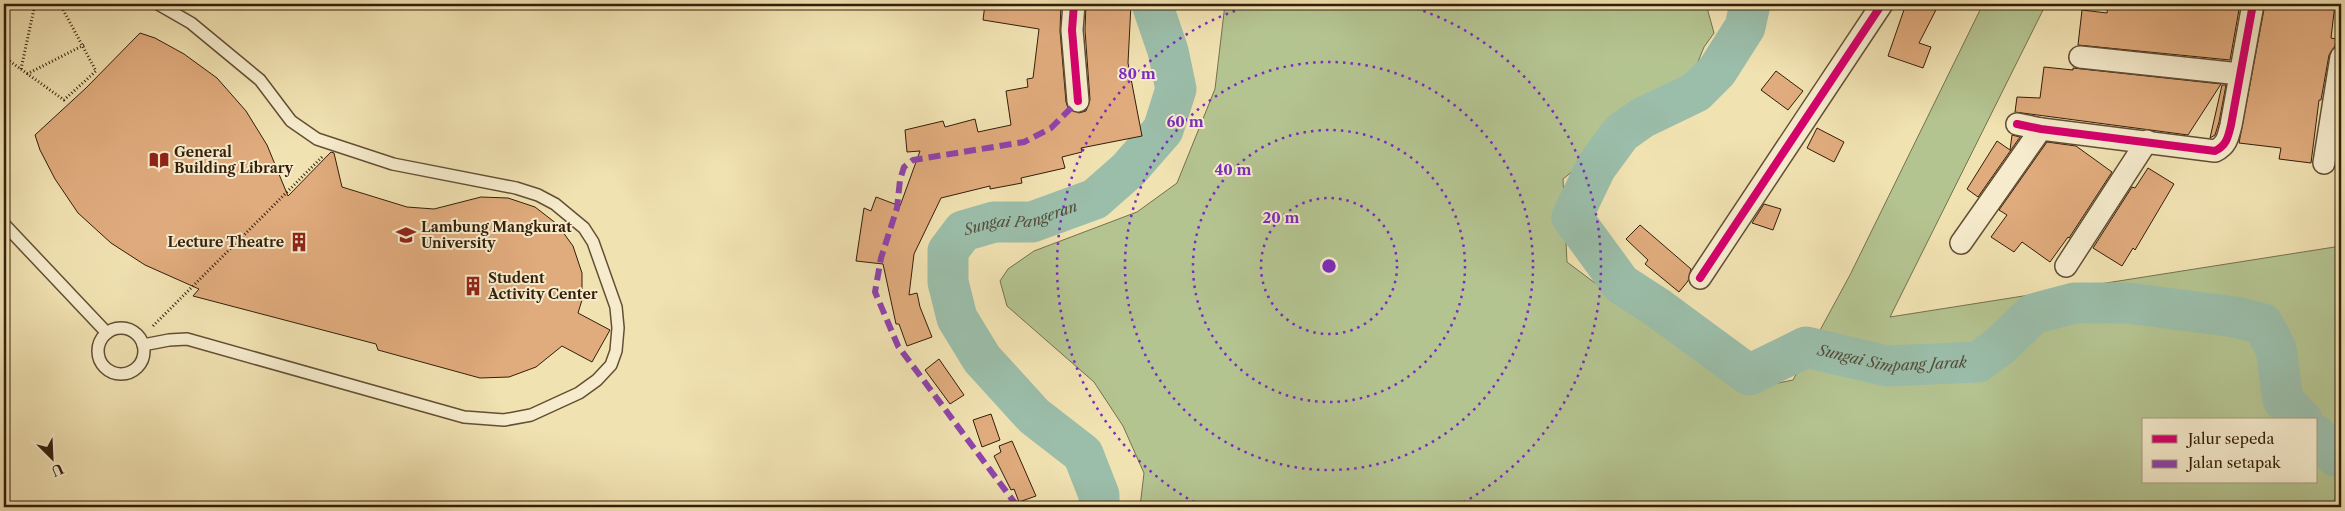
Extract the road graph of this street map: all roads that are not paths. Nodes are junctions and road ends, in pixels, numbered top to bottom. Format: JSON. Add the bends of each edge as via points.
{"nodes":[{"id":1,"x":158,"y":4,"type":"edge"},
{"id":2,"x":1074,"y":4,"type":"edge"},
{"id":3,"x":1882,"y":4,"type":"edge"},
{"id":4,"x":2253,"y":4,"type":"edge"},
{"id":5,"x":2080,"y":57,"type":"dead end"},
{"id":6,"x":2341,"y":57,"type":"edge"},
{"id":7,"x":2240,"y":74,"type":"junction"},
{"id":8,"x":1078,"y":101,"type":"dead end"},
{"id":9,"x":2017,"y":124,"type":"dead end"},
{"id":10,"x":2041,"y":129,"type":"junction"},
{"id":11,"x":2147,"y":141,"type":"junction"},
{"id":12,"x":2324,"y":163,"type":"dead end"},
{"id":13,"x":4,"y":224,"type":"edge"},
{"id":14,"x":1961,"y":243,"type":"dead end"},
{"id":15,"x":2066,"y":266,"type":"dead end"},
{"id":16,"x":1700,"y":278,"type":"dead end"},
{"id":17,"x":107,"y":333,"type":"junction"},
{"id":18,"x":142,"y":342,"type":"junction"}],
"edges":[{"from":1,"to":18,"type":"lane","via":[[191,23],[260,80],[291,121],[317,139],[393,164],[516,188],[555,204],[584,228],[594,242],[616,307],[617,343],[611,365],[579,393],[532,415],[504,420],[454,415],[187,339]]},
{"from":2,"to":8,"type":"street","via":[[1072,30]]},
{"from":3,"to":16,"type":"street"},
{"from":4,"to":7,"type":"street"},
{"from":5,"to":7,"type":"street"},
{"from":6,"to":12,"type":"street"},
{"from":7,"to":11,"type":"street","via":[[2231,125],[2222,148],[2215,151]]},
{"from":9,"to":10,"type":"street"},
{"from":10,"to":11,"type":"street"},
{"from":10,"to":14,"type":"street"},
{"from":11,"to":15,"type":"street"},
{"from":13,"to":17,"type":"lane"},
{"from":17,"to":18,"type":"lane","via":[[128,329]]},
{"from":17,"to":18,"type":"lane","via":[[98,354],[111,372],[126,374],[133,371],[142,360]]}]}
